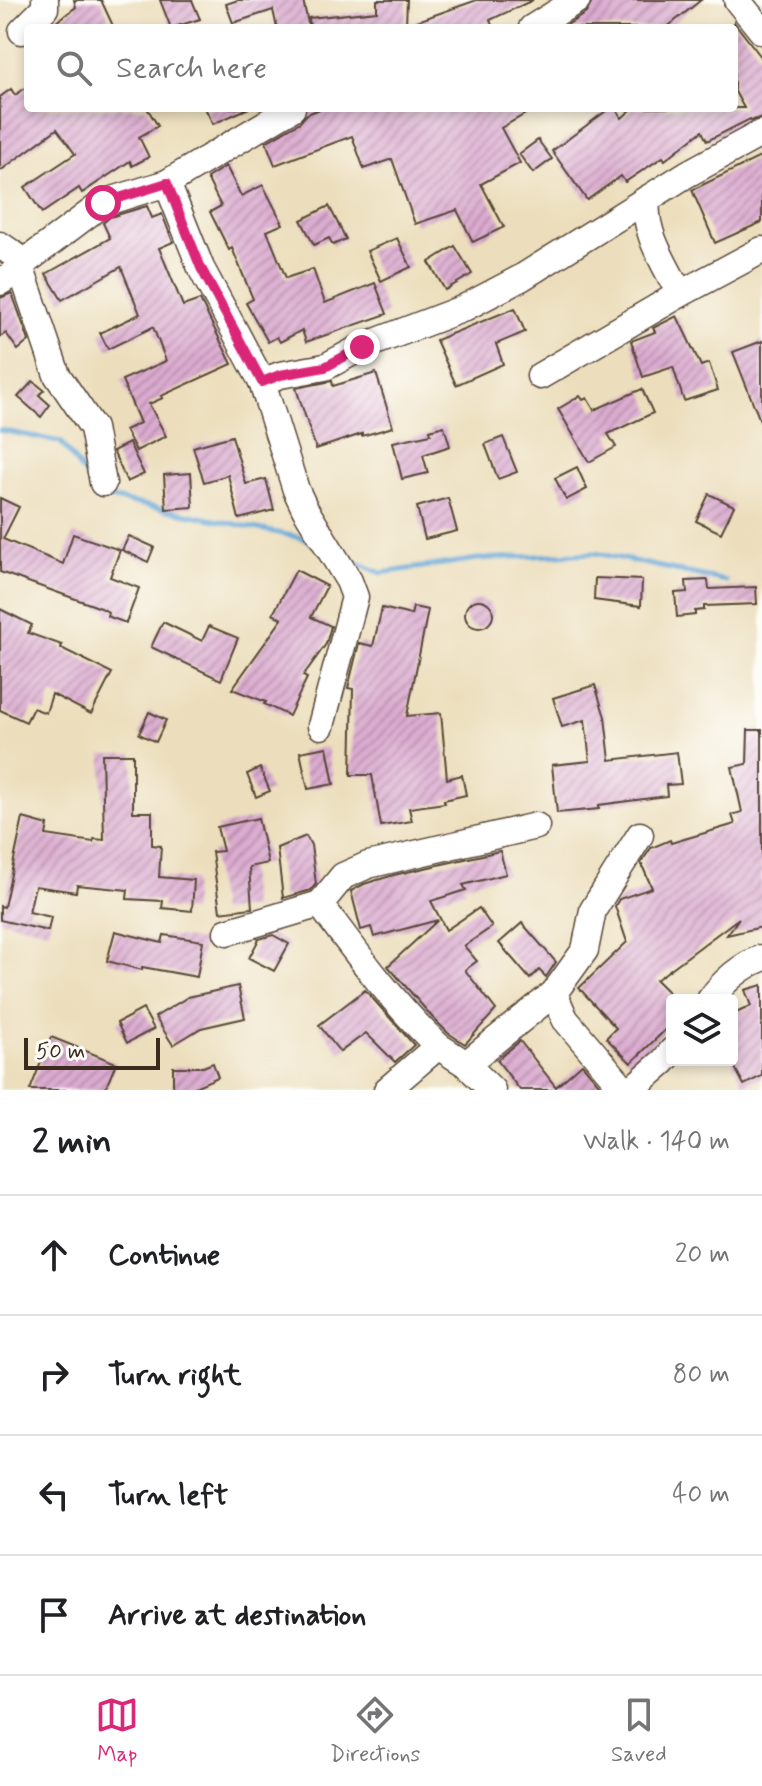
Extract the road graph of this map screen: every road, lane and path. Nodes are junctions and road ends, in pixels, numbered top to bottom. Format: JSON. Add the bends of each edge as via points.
{"nodes":[{"id":1,"x":45,"y":0,"type":"edge"},
{"id":2,"x":577,"y":0,"type":"edge"},
{"id":3,"x":29,"y":24,"type":"edge"},
{"id":4,"x":538,"y":24,"type":"edge"},
{"id":5,"x":285,"y":112,"type":"edge"},
{"id":6,"x":762,"y":133,"type":"edge"},
{"id":7,"x":167,"y":183,"type":"junction"},
{"id":8,"x":647,"y":199,"type":"junction"},
{"id":9,"x":0,"y":245,"type":"edge"},
{"id":10,"x":762,"y":250,"type":"edge"},
{"id":11,"x":15,"y":271,"type":"edge"},
{"id":12,"x":680,"y":294,"type":"junction"},
{"id":13,"x":540,"y":376,"type":"dead end"},
{"id":14,"x":262,"y":382,"type":"junction"},
{"id":15,"x":103,"y":483,"type":"dead end"},
{"id":16,"x":321,"y":726,"type":"dead end"},
{"id":17,"x":536,"y":826,"type":"dead end"},
{"id":18,"x":640,"y":835,"type":"dead end"},
{"id":19,"x":320,"y":904,"type":"junction"},
{"id":20,"x":227,"y":932,"type":"dead end"},
{"id":21,"x":762,"y":958,"type":"edge"},
{"id":22,"x":554,"y":993,"type":"junction"},
{"id":23,"x":714,"y":994,"type":"edge"},
{"id":24,"x":438,"y":1046,"type":"junction"},
{"id":25,"x":666,"y":1058,"type":"edge"},
{"id":26,"x":466,"y":1064,"type":"junction"},
{"id":27,"x":387,"y":1090,"type":"edge"},
{"id":28,"x":492,"y":1090,"type":"edge"},
{"id":29,"x":625,"y":1090,"type":"edge"},
{"id":30,"x":631,"y":1090,"type":"edge"}],
"edges":[{"from":1,"to":3,"type":"street","via":[[45,8]]},
{"from":2,"to":4,"type":"street"},
{"from":5,"to":7,"type":"street"},
{"from":6,"to":8,"type":"street"},
{"from":7,"to":11,"type":"street","via":[[103,203]]},
{"from":7,"to":14,"type":"street","via":[[201,268]]},
{"from":8,"to":12,"type":"street","via":[[645,215],[654,243]]},
{"from":8,"to":14,"type":"street","via":[[462,309],[325,367]]},
{"from":9,"to":11,"type":"street"},
{"from":10,"to":12,"type":"street"},
{"from":11,"to":15,"type":"street","via":[[57,375],[93,428]]},
{"from":12,"to":13,"type":"street"},
{"from":14,"to":16,"type":"street","via":[[296,490],[355,597]]},
{"from":17,"to":19,"type":"street","via":[[368,865],[343,876]]},
{"from":18,"to":22,"type":"street","via":[[593,910],[585,950]]},
{"from":19,"to":20,"type":"street"},
{"from":19,"to":24,"type":"street","via":[[375,979]]},
{"from":21,"to":23,"type":"street","via":[[748,963]]},
{"from":22,"to":26,"type":"street"},
{"from":22,"to":29,"type":"street","via":[[565,1019]]},
{"from":24,"to":26,"type":"street"},
{"from":24,"to":27,"type":"street"},
{"from":25,"to":30,"type":"street"},
{"from":26,"to":28,"type":"street"}]}
